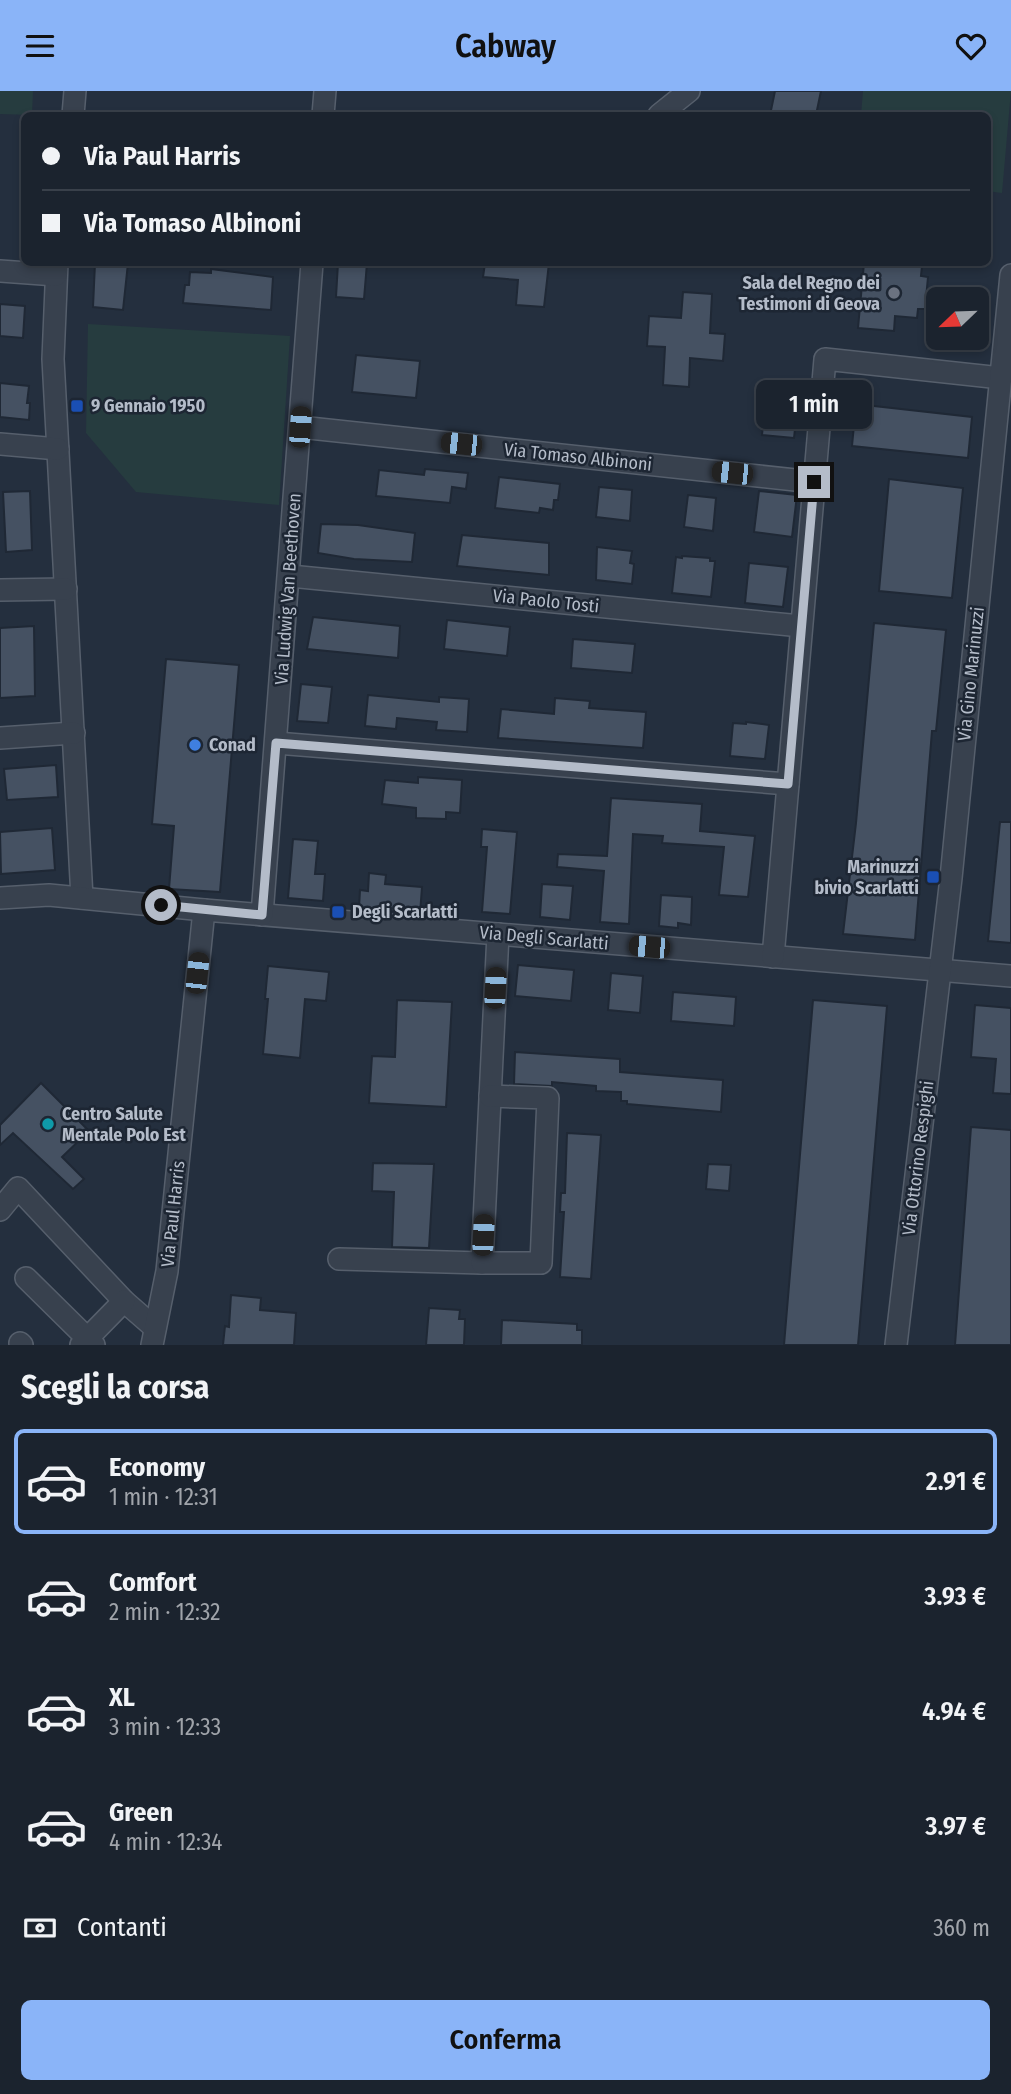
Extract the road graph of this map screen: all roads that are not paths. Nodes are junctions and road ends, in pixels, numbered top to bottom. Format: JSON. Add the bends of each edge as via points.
{"nodes":[{"id":1,"x":75,"y":91,"type":"edge"},
{"id":2,"x":325,"y":91,"type":"edge"},
{"id":3,"x":689,"y":91,"type":"edge"},
{"id":4,"x":73,"y":112,"type":"edge"},
{"id":5,"x":323,"y":112,"type":"edge"},
{"id":6,"x":663,"y":112,"type":"edge"},
{"id":7,"x":312,"y":266,"type":"edge"},
{"id":8,"x":57,"y":269,"type":"edge"},
{"id":9,"x":0,"y":271,"type":"edge"},
{"id":10,"x":1011,"y":275,"type":"edge"},
{"id":11,"x":1000,"y":378,"type":"junction"},
{"id":12,"x":300,"y":427,"type":"junction"},
{"id":13,"x":0,"y":444,"type":"edge"},
{"id":14,"x":58,"y":449,"type":"junction"},
{"id":15,"x":814,"y":482,"type":"junction"},
{"id":16,"x":290,"y":576,"type":"junction"},
{"id":17,"x":65,"y":589,"type":"junction"},
{"id":18,"x":0,"y":590,"type":"edge"},
{"id":19,"x":801,"y":627,"type":"junction"},
{"id":20,"x":74,"y":733,"type":"junction"},
{"id":21,"x":0,"y":738,"type":"edge"},
{"id":22,"x":276,"y":743,"type":"junction"},
{"id":23,"x":788,"y":784,"type":"junction"},
{"id":24,"x":0,"y":898,"type":"edge"},
{"id":25,"x":82,"y":898,"type":"junction"},
{"id":26,"x":204,"y":910,"type":"junction"},
{"id":27,"x":262,"y":915,"type":"junction"},
{"id":28,"x":498,"y":934,"type":"junction"},
{"id":29,"x":773,"y":957,"type":"junction"},
{"id":30,"x":940,"y":970,"type":"junction"},
{"id":31,"x":1011,"y":976,"type":"edge"},
{"id":32,"x":490,"y":1095,"type":"junction"},
{"id":33,"x":0,"y":1210,"type":"edge"},
{"id":34,"x":339,"y":1259,"type":"dead end"},
{"id":35,"x":482,"y":1263,"type":"junction"},
{"id":36,"x":26,"y":1278,"type":"dead end"},
{"id":37,"x":124,"y":1301,"type":"junction"},
{"id":38,"x":153,"y":1336,"type":"edge"},
{"id":39,"x":88,"y":1343,"type":"edge"},
{"id":40,"x":896,"y":1345,"type":"edge"}],
"edges":[{"from":1,"to":4,"type":"street"},
{"from":2,"to":5,"type":"street"},
{"from":3,"to":6,"type":"street"},
{"from":7,"to":12,"type":"street","name":"Via Ludwig Van Beethoven"},
{"from":8,"to":9,"type":"street"},
{"from":8,"to":14,"type":"street","via":[[53,359]]},
{"from":10,"to":11,"type":"street","name":"Via Gino Marinuzzi"},
{"from":11,"to":15,"type":"street","via":[[825,359]]},
{"from":11,"to":30,"type":"street","name":"Via Gino Marinuzzi"},
{"from":12,"to":15,"type":"street","name":"Via Tomaso Albinoni"},
{"from":12,"to":16,"type":"street","name":"Via Ludwig Van Beethoven"},
{"from":13,"to":14,"type":"street"},
{"from":14,"to":17,"type":"street"},
{"from":15,"to":19,"type":"street"},
{"from":16,"to":19,"type":"street","name":"Via Paolo Tosti"},
{"from":16,"to":22,"type":"street","name":"Via Ludwig Van Beethoven"},
{"from":17,"to":18,"type":"street"},
{"from":17,"to":20,"type":"street"},
{"from":19,"to":23,"type":"street"},
{"from":20,"to":21,"type":"street"},
{"from":20,"to":25,"type":"street"},
{"from":22,"to":23,"type":"street"},
{"from":22,"to":27,"type":"street","name":"Via Ludwig Van Beethoven"},
{"from":23,"to":29,"type":"street"},
{"from":24,"to":25,"type":"street"},
{"from":25,"to":26,"type":"street"},
{"from":26,"to":27,"type":"street","name":"Via Degli Scarlatti"},
{"from":26,"to":38,"type":"street","name":"Via Paul Harris","via":[[167,1271]]},
{"from":27,"to":28,"type":"street","name":"Via Degli Scarlatti"},
{"from":28,"to":29,"type":"street","name":"Via Degli Scarlatti"},
{"from":28,"to":32,"type":"street"},
{"from":29,"to":30,"type":"street","name":"Via Degli Scarlatti"},
{"from":30,"to":31,"type":"street","name":"Via Degli Scarlatti"},
{"from":30,"to":40,"type":"street","name":"Via Ottorino Respighi"},
{"from":32,"to":35,"type":"street"},
{"from":32,"to":35,"type":"street","via":[[548,1098],[541,1263]]},
{"from":33,"to":37,"type":"street","via":[[18,1188]]},
{"from":34,"to":35,"type":"street"},
{"from":36,"to":39,"type":"street"},
{"from":37,"to":38,"type":"street"},
{"from":37,"to":39,"type":"street"}]}
